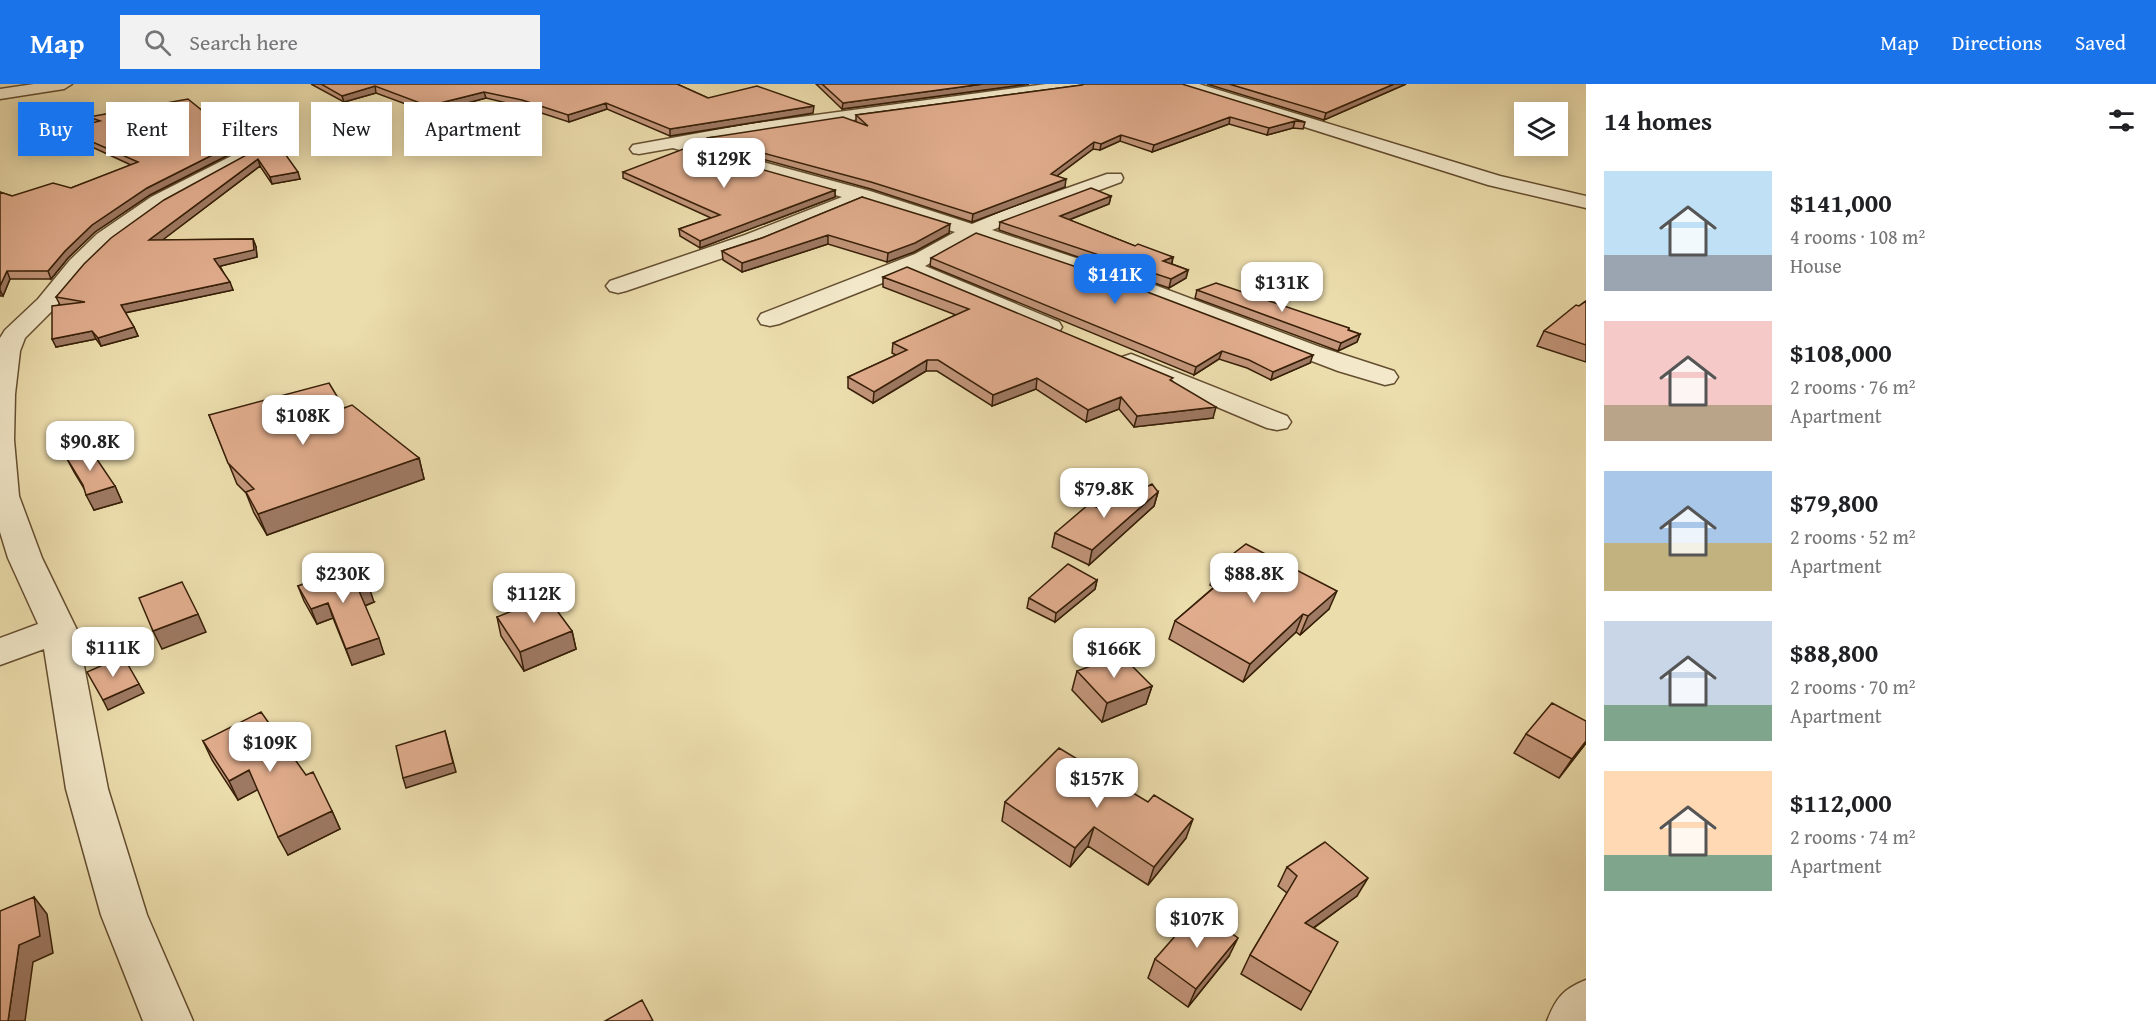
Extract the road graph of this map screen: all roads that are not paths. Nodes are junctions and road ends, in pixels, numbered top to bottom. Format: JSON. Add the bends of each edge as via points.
{"nodes":[{"id":1,"x":64,"y":84,"type":"edge"},
{"id":2,"x":1081,"y":84,"type":"edge"},
{"id":3,"x":1183,"y":84,"type":"edge"},
{"id":4,"x":0,"y":93,"type":"edge"},
{"id":5,"x":674,"y":143,"type":"junction"},
{"id":6,"x":639,"y":149,"type":"dead end"},
{"id":7,"x":241,"y":156,"type":"edge"},
{"id":8,"x":1113,"y":178,"type":"dead end"},
{"id":9,"x":863,"y":195,"type":"junction"},
{"id":10,"x":1586,"y":202,"type":"edge"},
{"id":11,"x":971,"y":232,"type":"junction"},
{"id":12,"x":906,"y":266,"type":"junction"},
{"id":13,"x":618,"y":286,"type":"dead end"},
{"id":14,"x":770,"y":319,"type":"dead end"},
{"id":15,"x":1071,"y":336,"type":"edge"},
{"id":16,"x":1113,"y":354,"type":"edge"},
{"id":17,"x":1385,"y":377,"type":"dead end"},
{"id":18,"x":1277,"y":422,"type":"dead end"},
{"id":19,"x":0,"y":452,"type":"edge"},
{"id":20,"x":59,"y":630,"type":"junction"},
{"id":21,"x":0,"y":652,"type":"edge"},
{"id":22,"x":1586,"y":1004,"type":"edge"},
{"id":23,"x":168,"y":1021,"type":"edge"},
{"id":24,"x":1572,"y":1021,"type":"edge"}],
"edges":[{"from":1,"to":4,"type":"street"},
{"from":2,"to":5,"type":"street","via":[[749,129]]},
{"from":3,"to":10,"type":"street","via":[[1495,181]]},
{"from":5,"to":6,"type":"street"},
{"from":5,"to":9,"type":"street"},
{"from":7,"to":19,"type":"street","via":[[158,201],[105,240],[14,335],[7,351],[1,394]]},
{"from":8,"to":11,"type":"street"},
{"from":9,"to":11,"type":"street"},
{"from":9,"to":13,"type":"street","via":[[753,240]]},
{"from":11,"to":12,"type":"street"},
{"from":11,"to":17,"type":"street","via":[[1091,270]]},
{"from":12,"to":14,"type":"street"},
{"from":12,"to":15,"type":"street"},
{"from":16,"to":18,"type":"street"},
{"from":19,"to":20,"type":"street","via":[[4,496],[25,558]]},
{"from":20,"to":21,"type":"street"},
{"from":20,"to":23,"type":"street","via":[[87,789],[124,915]]},
{"from":22,"to":24,"type":"street"}]}
